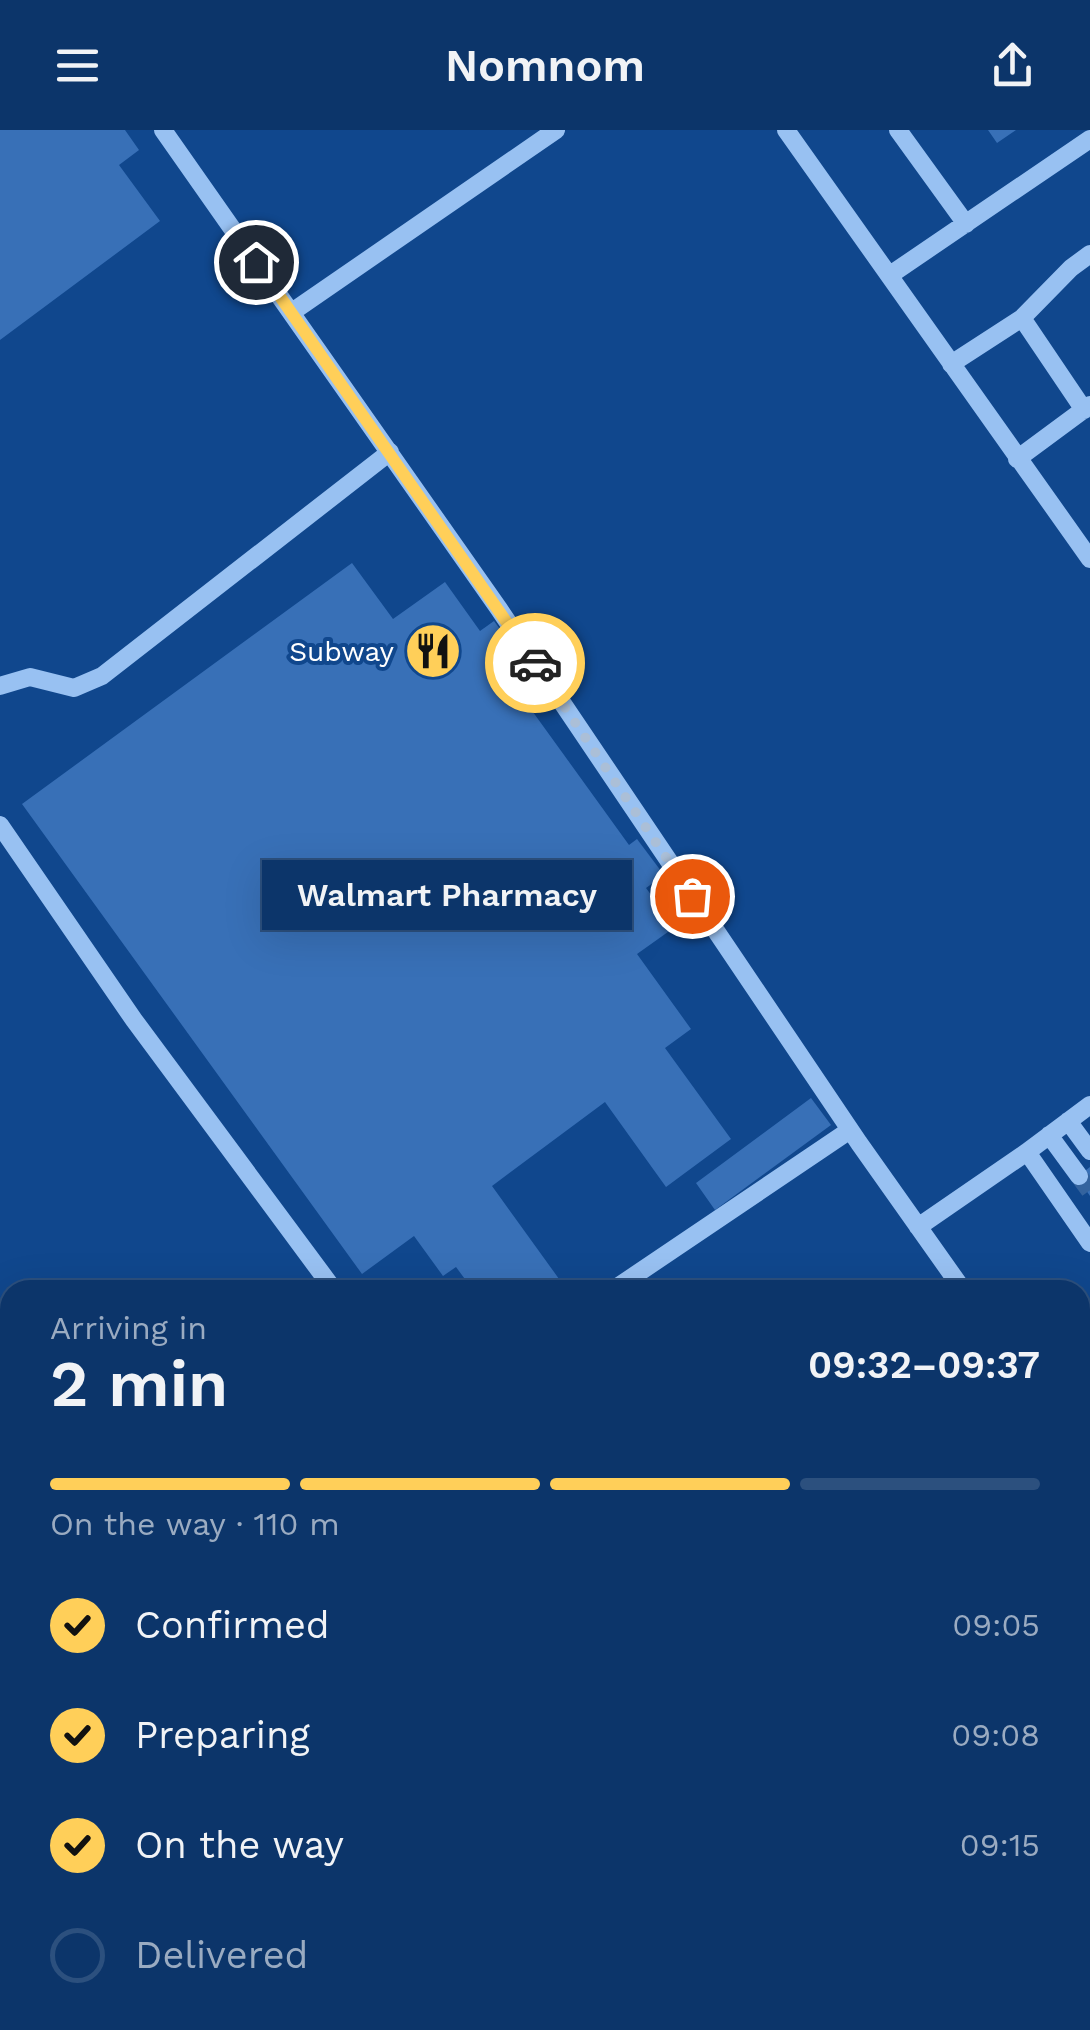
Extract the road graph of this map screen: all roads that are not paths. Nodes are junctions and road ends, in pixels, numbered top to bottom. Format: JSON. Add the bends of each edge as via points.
{"nodes":[{"id":1,"x":163,"y":130,"type":"edge"},
{"id":2,"x":556,"y":130,"type":"edge"},
{"id":3,"x":786,"y":130,"type":"edge"},
{"id":4,"x":898,"y":130,"type":"edge"},
{"id":5,"x":1090,"y":139,"type":"edge"},
{"id":6,"x":966,"y":224,"type":"junction"},
{"id":7,"x":1090,"y":254,"type":"edge"},
{"id":8,"x":890,"y":276,"type":"junction"},
{"id":9,"x":292,"y":312,"type":"junction"},
{"id":10,"x":1022,"y":318,"type":"junction"},
{"id":11,"x":951,"y":364,"type":"junction"},
{"id":12,"x":1087,"y":408,"type":"edge"},
{"id":13,"x":390,"y":452,"type":"junction"},
{"id":14,"x":1018,"y":459,"type":"junction"},
{"id":15,"x":1090,"y":522,"type":"edge"},
{"id":16,"x":1072,"y":534,"type":"junction"},
{"id":17,"x":1090,"y":559,"type":"edge"},
{"id":18,"x":0,"y":686,"type":"edge"},
{"id":19,"x":0,"y":825,"type":"edge"},
{"id":20,"x":1090,"y":1105,"type":"edge"},
{"id":21,"x":1068,"y":1121,"type":"junction"},
{"id":22,"x":850,"y":1130,"type":"junction"},
{"id":23,"x":1049,"y":1135,"type":"junction"},
{"id":24,"x":1090,"y":1151,"type":"edge"},
{"id":25,"x":1027,"y":1152,"type":"junction"},
{"id":26,"x":1079,"y":1176,"type":"tunnel mouth"},
{"id":27,"x":918,"y":1227,"type":"junction"},
{"id":28,"x":1090,"y":1242,"type":"edge"},
{"id":29,"x":327,"y":1280,"type":"edge"},
{"id":30,"x":628,"y":1280,"type":"edge"},
{"id":31,"x":955,"y":1280,"type":"edge"}],
"edges":[{"from":1,"to":9,"type":"street"},
{"from":2,"to":9,"type":"street"},
{"from":3,"to":8,"type":"street"},
{"from":4,"to":6,"type":"street"},
{"from":5,"to":6,"type":"street"},
{"from":6,"to":8,"type":"street"},
{"from":7,"to":10,"type":"street"},
{"from":8,"to":11,"type":"street"},
{"from":9,"to":13,"type":"street"},
{"from":10,"to":11,"type":"street"},
{"from":10,"to":12,"type":"street"},
{"from":11,"to":14,"type":"street"},
{"from":12,"to":14,"type":"street"},
{"from":13,"to":18,"type":"street","via":[[102,676],[74,688],[30,676]]},
{"from":13,"to":22,"type":"street"},
{"from":14,"to":16,"type":"street"},
{"from":15,"to":16,"type":"street"},
{"from":16,"to":17,"type":"street"},
{"from":19,"to":29,"type":"street"},
{"from":20,"to":21,"type":"street"},
{"from":21,"to":23,"type":"street"},
{"from":21,"to":24,"type":"street"},
{"from":22,"to":27,"type":"street"},
{"from":22,"to":30,"type":"street"},
{"from":23,"to":25,"type":"street"},
{"from":23,"to":26,"type":"street"},
{"from":25,"to":27,"type":"street"},
{"from":25,"to":28,"type":"street"},
{"from":27,"to":31,"type":"street"}]}
